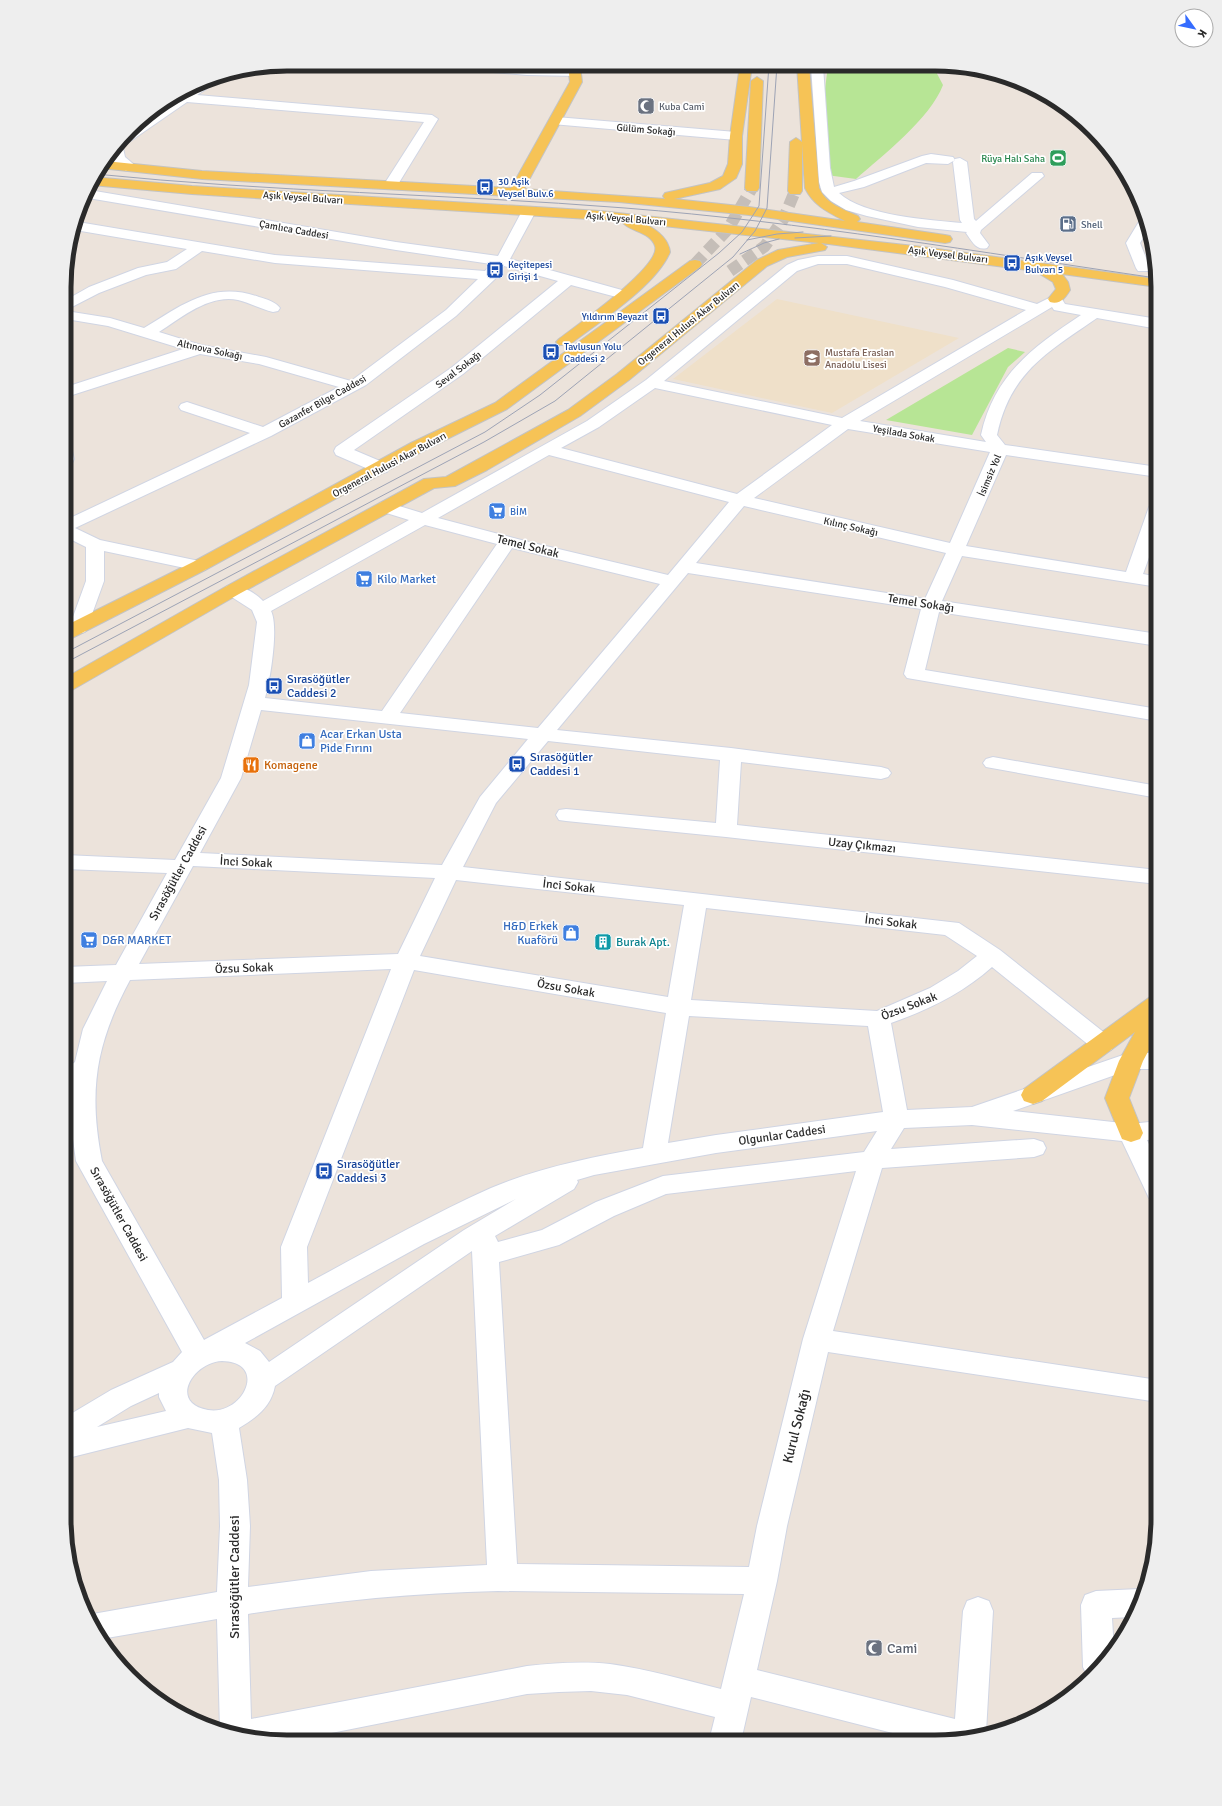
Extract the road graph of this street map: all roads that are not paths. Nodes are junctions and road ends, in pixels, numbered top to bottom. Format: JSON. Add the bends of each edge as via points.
{"nodes":[{"id":1,"x":575,"y":71,"type":"edge"},
{"id":2,"x":745,"y":71,"type":"edge"},
{"id":3,"x":757,"y":71,"type":"edge"},
{"id":4,"x":796,"y":71,"type":"edge"},
{"id":5,"x":803,"y":71,"type":"edge"},
{"id":6,"x":817,"y":71,"type":"edge"},
{"id":7,"x":195,"y":91,"type":"edge"},
{"id":8,"x":185,"y":98,"type":"junction"},
{"id":9,"x":166,"y":108,"type":"edge"},
{"id":10,"x":556,"y":121,"type":"junction"},
{"id":11,"x":736,"y":136,"type":"junction"},
{"id":12,"x":118,"y":154,"type":"edge"},
{"id":13,"x":108,"y":166,"type":"edge"},
{"id":14,"x":131,"y":168,"type":"junction"},
{"id":15,"x":1037,"y":176,"type":"dead end"},
{"id":16,"x":98,"y":182,"type":"edge"},
{"id":17,"x":390,"y":186,"type":"junction"},
{"id":18,"x":739,"y":188,"type":"junction"},
{"id":19,"x":795,"y":191,"type":"tunnel mouth"},
{"id":20,"x":515,"y":192,"type":"junction"},
{"id":21,"x":829,"y":192,"type":"junction"},
{"id":22,"x":91,"y":195,"type":"edge"},
{"id":23,"x":815,"y":197,"type":"junction"},
{"id":24,"x":619,"y":198,"type":"junction"},
{"id":25,"x":529,"y":211,"type":"junction"},
{"id":26,"x":600,"y":215,"type":"junction"},
{"id":27,"x":79,"y":226,"type":"edge"},
{"id":28,"x":1143,"y":227,"type":"edge"},
{"id":29,"x":875,"y":228,"type":"junction"},
{"id":30,"x":976,"y":228,"type":"junction"},
{"id":31,"x":988,"y":245,"type":"joint"},
{"id":32,"x":200,"y":246,"type":"junction"},
{"id":33,"x":923,"y":250,"type":"junction"},
{"id":34,"x":1074,"y":258,"type":"dead end"},
{"id":35,"x":501,"y":261,"type":"junction"},
{"id":36,"x":695,"y":264,"type":"tunnel mouth"},
{"id":37,"x":1031,"y":266,"type":"junction"},
{"id":38,"x":1149,"y":268,"type":"edge"},
{"id":39,"x":730,"y":271,"type":"tunnel mouth"},
{"id":40,"x":490,"y":276,"type":"junction"},
{"id":41,"x":569,"y":280,"type":"junction"},
{"id":42,"x":1151,"y":283,"type":"edge"},
{"id":43,"x":624,"y":295,"type":"junction"},
{"id":44,"x":71,"y":303,"type":"edge"},
{"id":45,"x":1057,"y":303,"type":"junction"},
{"id":46,"x":273,"y":308,"type":"dead end"},
{"id":47,"x":1039,"y":308,"type":"junction"},
{"id":48,"x":1094,"y":313,"type":"junction"},
{"id":49,"x":71,"y":316,"type":"edge"},
{"id":50,"x":1151,"y":323,"type":"edge"},
{"id":51,"x":146,"y":333,"type":"junction"},
{"id":52,"x":651,"y":335,"type":"dead end"},
{"id":53,"x":199,"y":349,"type":"junction"},
{"id":54,"x":609,"y":369,"type":"dead end"},
{"id":55,"x":652,"y":383,"type":"junction"},
{"id":56,"x":353,"y":386,"type":"junction"},
{"id":57,"x":71,"y":390,"type":"edge"},
{"id":58,"x":186,"y":407,"type":"dead end"},
{"id":59,"x":850,"y":424,"type":"junction"},
{"id":60,"x":264,"y":433,"type":"junction"},
{"id":61,"x":417,"y":447,"type":"junction"},
{"id":62,"x":1000,"y":449,"type":"junction"},
{"id":63,"x":548,"y":450,"type":"junction"},
{"id":64,"x":381,"y":468,"type":"junction"},
{"id":65,"x":1151,"y":471,"type":"edge"},
{"id":66,"x":430,"y":483,"type":"junction"},
{"id":67,"x":740,"y":500,"type":"junction"},
{"id":68,"x":386,"y":506,"type":"junction"},
{"id":69,"x":423,"y":519,"type":"junction"},
{"id":70,"x":71,"y":524,"type":"edge"},
{"id":71,"x":1151,"y":527,"type":"edge"},
{"id":72,"x":71,"y":533,"type":"edge"},
{"id":73,"x":508,"y":541,"type":"junction"},
{"id":74,"x":95,"y":544,"type":"junction"},
{"id":75,"x":956,"y":550,"type":"junction"},
{"id":76,"x":199,"y":566,"type":"junction"},
{"id":77,"x":677,"y":574,"type":"junction"},
{"id":78,"x":1133,"y":578,"type":"junction"},
{"id":79,"x":1151,"y":581,"type":"edge"},
{"id":80,"x":233,"y":590,"type":"junction"},
{"id":81,"x":932,"y":604,"type":"junction"},
{"id":82,"x":262,"y":609,"type":"junction"},
{"id":83,"x":72,"y":631,"type":"edge"},
{"id":84,"x":1151,"y":639,"type":"edge"},
{"id":85,"x":71,"y":683,"type":"edge"},
{"id":86,"x":254,"y":703,"type":"junction"},
{"id":87,"x":1151,"y":714,"type":"edge"},
{"id":88,"x":387,"y":718,"type":"junction"},
{"id":89,"x":541,"y":736,"type":"junction"},
{"id":90,"x":731,"y":754,"type":"junction"},
{"id":91,"x":993,"y":763,"type":"dead end"},
{"id":92,"x":881,"y":773,"type":"dead end"},
{"id":93,"x":1151,"y":791,"type":"edge"},
{"id":94,"x":566,"y":815,"type":"dead end"},
{"id":95,"x":726,"y":830,"type":"junction"},
{"id":96,"x":71,"y":862,"type":"edge"},
{"id":97,"x":184,"y":863,"type":"junction"},
{"id":98,"x":449,"y":872,"type":"junction"},
{"id":99,"x":1151,"y":876,"type":"edge"},
{"id":100,"x":696,"y":900,"type":"junction"},
{"id":101,"x":992,"y":955,"type":"junction"},
{"id":102,"x":406,"y":961,"type":"junction"},
{"id":103,"x":123,"y":974,"type":"junction"},
{"id":104,"x":71,"y":975,"type":"edge"},
{"id":105,"x":678,"y":1007,"type":"junction"},
{"id":106,"x":1151,"y":1008,"type":"edge"},
{"id":107,"x":878,"y":1019,"type":"junction"},
{"id":108,"x":1151,"y":1024,"type":"edge"},
{"id":109,"x":1103,"y":1044,"type":"junction"},
{"id":110,"x":1130,"y":1061,"type":"junction"},
{"id":111,"x":1151,"y":1061,"type":"edge"},
{"id":112,"x":86,"y":1066,"type":"junction"},
{"id":113,"x":71,"y":1077,"type":"edge"},
{"id":114,"x":1033,"y":1095,"type":"junction"},
{"id":115,"x":972,"y":1116,"type":"junction"},
{"id":116,"x":897,"y":1119,"type":"junction"},
{"id":117,"x":1151,"y":1131,"type":"edge"},
{"id":118,"x":1131,"y":1132,"type":"junction"},
{"id":119,"x":1034,"y":1148,"type":"dead end"},
{"id":120,"x":654,"y":1154,"type":"junction"},
{"id":121,"x":872,"y":1160,"type":"junction"},
{"id":122,"x":594,"y":1166,"type":"junction"},
{"id":123,"x":1151,"y":1176,"type":"edge"},
{"id":124,"x":486,"y":1228,"type":"junction"},
{"id":125,"x":485,"y":1256,"type":"junction"},
{"id":126,"x":295,"y":1304,"type":"junction"},
{"id":127,"x":817,"y":1339,"type":"junction"},
{"id":128,"x":196,"y":1359,"type":"junction"},
{"id":129,"x":263,"y":1380,"type":"junction"},
{"id":130,"x":1151,"y":1391,"type":"edge"},
{"id":131,"x":187,"y":1417,"type":"junction"},
{"id":132,"x":224,"y":1421,"type":"junction"},
{"id":133,"x":71,"y":1429,"type":"edge"},
{"id":134,"x":71,"y":1445,"type":"edge"},
{"id":135,"x":503,"y":1578,"type":"junction"},
{"id":136,"x":762,"y":1581,"type":"junction"},
{"id":137,"x":1134,"y":1603,"type":"edge"},
{"id":138,"x":232,"y":1604,"type":"junction"},
{"id":139,"x":978,"y":1611,"type":"dead end"},
{"id":140,"x":99,"y":1625,"type":"edge"},
{"id":141,"x":1099,"y":1659,"type":"edge"},
{"id":142,"x":737,"y":1694,"type":"junction"},
{"id":143,"x":236,"y":1729,"type":"edge"},
{"id":144,"x":970,"y":1732,"type":"edge"},
{"id":145,"x":258,"y":1733,"type":"edge"},
{"id":146,"x":954,"y":1734,"type":"edge"},
{"id":147,"x":727,"y":1735,"type":"edge"}],
"edges":[{"from":1,"to":10,"type":"main road","via":[[576,82]]},
{"from":2,"to":11,"type":"main road"},
{"from":3,"to":18,"type":"main road"},
{"from":4,"to":19,"type":"main road"},
{"from":5,"to":23,"type":"main road","via":[[812,188]]},
{"from":6,"to":21,"type":"street","via":[[823,168]]},
{"from":7,"to":8,"type":"street"},
{"from":8,"to":9,"type":"street"},
{"from":8,"to":17,"type":"street","via":[[432,119]]},
{"from":10,"to":11,"type":"street","name":"Gülüm Sokağı"},
{"from":10,"to":20,"type":"main road"},
{"from":11,"to":18,"type":"main road","via":[[735,164]]},
{"from":12,"to":14,"type":"street","via":[[119,159]]},
{"from":13,"to":14,"type":"main road","name":"Aşık Veysel Bulvarı"},
{"from":14,"to":17,"type":"main road","name":"Aşık Veysel Bulvarı","via":[[202,175]]},
{"from":15,"to":30,"type":"street"},
{"from":16,"to":25,"type":"main road","name":"Aşık Veysel Bulvarı","via":[[192,190]]},
{"from":17,"to":20,"type":"main road","name":"Aşık Veysel Bulvarı"},
{"from":18,"to":23,"type":"main road","via":[[753,201],[778,204],[797,204]]},
{"from":18,"to":24,"type":"main road","via":[[714,186],[658,198]]},
{"from":20,"to":24,"type":"main road","name":"Aşık Veysel Bulvarı"},
{"from":21,"to":30,"type":"street","via":[[848,206],[877,215],[925,224]]},
{"from":21,"to":30,"type":"street","via":[[855,186],[922,160],[931,158],[954,161],[967,220]]},
{"from":22,"to":35,"type":"street","name":"Çamlıca Caddesi","via":[[396,246]]},
{"from":23,"to":29,"type":"main road","via":[[830,209]]},
{"from":24,"to":29,"type":"main road","name":"Aşık Veysel Bulvarı","via":[[748,211]]},
{"from":25,"to":26,"type":"main road","name":"Aşık Veysel Bulvarı"},
{"from":25,"to":35,"type":"street","name":"Gazanfer Bilge Caddesi","via":[[516,239]]},
{"from":26,"to":33,"type":"main road","name":"Aşık Veysel Bulvarı"},
{"from":26,"to":43,"type":"main road","via":[[627,221],[649,231],[662,243],[664,253],[660,263]]},
{"from":27,"to":32,"type":"street"},
{"from":28,"to":38,"type":"street","via":[[1133,243]]},
{"from":29,"to":31,"type":"main road","name":"Aşık Veysel Bulvarı"},
{"from":30,"to":31,"type":"street","via":[[973,233]]},
{"from":32,"to":40,"type":"street","via":[[275,259]]},
{"from":32,"to":44,"type":"street","via":[[171,266],[143,271],[120,279]]},
{"from":33,"to":37,"type":"main road","name":"Aşık Veysel Bulvarı"},
{"from":33,"to":66,"type":"main road","name":"Orgeneral Hulusi Akar Bulvarı","via":[[899,252],[816,248],[796,250],[771,258],[607,390],[574,413],[474,470],[449,482]]},
{"from":34,"to":38,"type":"main road"},
{"from":35,"to":40,"type":"street","name":"Gazanfer Bilge Caddesi"},
{"from":35,"to":41,"type":"street","name":"Çamlıca Caddesi"},
{"from":36,"to":61,"type":"main road","name":"Orgeneral Hulusi Akar Bulvarı","via":[[501,406]]},
{"from":37,"to":42,"type":"main road","name":"Aşık Veysel Bulvarı"},
{"from":37,"to":45,"type":"main road","via":[[1047,271],[1061,282],[1063,290]]},
{"from":39,"to":52,"type":"main road","name":"Orgeneral Hulusi Akar Bulvarı"},
{"from":40,"to":56,"type":"street","name":"Gazanfer Bilge Caddesi","via":[[451,313]]},
{"from":41,"to":43,"type":"street","name":"Çamlıca Caddesi"},
{"from":41,"to":64,"type":"street","name":"Seval Sokağı","via":[[457,371],[342,451]]},
{"from":43,"to":61,"type":"main road","via":[[487,403]]},
{"from":45,"to":47,"type":"street"},
{"from":45,"to":48,"type":"street"},
{"from":45,"to":59,"type":"street"},
{"from":46,"to":51,"type":"street","via":[[236,295],[216,295],[204,299]]},
{"from":47,"to":55,"type":"street","via":[[948,282],[875,266],[840,259],[811,261],[792,268]]},
{"from":47,"to":59,"type":"street"},
{"from":48,"to":50,"type":"street"},
{"from":48,"to":62,"type":"street","name":"İsimsiz Yol","via":[[1038,352],[1007,389],[994,411],[989,435]]},
{"from":49,"to":51,"type":"street","name":"Altınova Sokağı","via":[[110,322]]},
{"from":51,"to":53,"type":"street","name":"Altınova Sokağı"},
{"from":53,"to":56,"type":"street","name":"Altınova Sokağı","via":[[260,360]]},
{"from":53,"to":57,"type":"street"},
{"from":54,"to":66,"type":"main road","name":"Orgeneral Hulusi Akar Bulvarı","via":[[578,394]]},
{"from":55,"to":59,"type":"street","name":"Yeşilada Sokak"},
{"from":55,"to":63,"type":"street","via":[[593,424]]},
{"from":56,"to":60,"type":"street","name":"Gazanfer Bilge Caddesi","via":[[312,410]]},
{"from":58,"to":60,"type":"street"},
{"from":59,"to":62,"type":"street","name":"Yeşilada Sokak"},
{"from":59,"to":67,"type":"street"},
{"from":60,"to":70,"type":"street","name":"Gazanfer Bilge Caddesi"},
{"from":61,"to":64,"type":"main road","name":"Orgeneral Hulusi Akar Bulvarı"},
{"from":62,"to":65,"type":"street","name":"Yeşilada Sokak"},
{"from":62,"to":75,"type":"street","name":"İsimsiz Yol"},
{"from":63,"to":67,"type":"street","name":"Kılınç Sokağı"},
{"from":63,"to":69,"type":"street"},
{"from":64,"to":76,"type":"main road","name":"Orgeneral Hulusi Akar Bulvarı"},
{"from":66,"to":68,"type":"main road","name":"Orgeneral Hulusi Akar Bulvarı"},
{"from":67,"to":75,"type":"street","name":"Kılınç Sokağı"},
{"from":67,"to":77,"type":"street"},
{"from":68,"to":69,"type":"street","name":"Temel Sokak"},
{"from":68,"to":80,"type":"main road","name":"Orgeneral Hulusi Akar Bulvarı"},
{"from":69,"to":73,"type":"street","name":"Temel Sokak"},
{"from":69,"to":82,"type":"street"},
{"from":71,"to":78,"type":"street"},
{"from":72,"to":74,"type":"street"},
{"from":73,"to":77,"type":"street","name":"Temel Sokak"},
{"from":73,"to":88,"type":"street"},
{"from":74,"to":76,"type":"street"},
{"from":74,"to":83,"type":"street","via":[[96,581]]},
{"from":75,"to":78,"type":"street","name":"Kılınç Sokağı"},
{"from":75,"to":81,"type":"street","name":"İsimsiz Yol"},
{"from":76,"to":83,"type":"main road","name":"Orgeneral Hulusi Akar Bulvarı"},
{"from":77,"to":81,"type":"street","name":"Temel Sokağı"},
{"from":77,"to":89,"type":"street"},
{"from":78,"to":79,"type":"street","name":"Kılınç Sokağı"},
{"from":80,"to":82,"type":"street"},
{"from":80,"to":85,"type":"main road","name":"Orgeneral Hulusi Akar Bulvarı"},
{"from":81,"to":84,"type":"street","name":"Temel Sokağı"},
{"from":81,"to":87,"type":"street","name":"İsimsiz Yol","via":[[914,674]]},
{"from":82,"to":86,"type":"street","name":"Sırasöğütler Caddesi","via":[[266,622],[259,685]]},
{"from":86,"to":88,"type":"street"},
{"from":86,"to":97,"type":"street","name":"Sırasöğütler Caddesi","via":[[230,778]]},
{"from":88,"to":89,"type":"street"},
{"from":89,"to":90,"type":"street"},
{"from":89,"to":98,"type":"street","via":[[487,800]]},
{"from":90,"to":92,"type":"street"},
{"from":90,"to":95,"type":"street"},
{"from":91,"to":93,"type":"street"},
{"from":94,"to":95,"type":"street","name":"Uzay Çıkmazı"},
{"from":95,"to":99,"type":"street","name":"Uzay Çıkmazı"},
{"from":96,"to":97,"type":"street","name":"İnci Sokak"},
{"from":97,"to":98,"type":"street","name":"İnci Sokak"},
{"from":97,"to":103,"type":"street","name":"Sırasöğütler Caddesi"},
{"from":98,"to":100,"type":"street","name":"İnci Sokak"},
{"from":98,"to":102,"type":"street"},
{"from":100,"to":101,"type":"street","name":"İnci Sokak","via":[[951,928]]},
{"from":100,"to":105,"type":"street"},
{"from":101,"to":107,"type":"street","name":"Özsu Sokak","via":[[970,974],[938,995]]},
{"from":101,"to":109,"type":"street"},
{"from":102,"to":103,"type":"street","name":"Özsu Sokak"},
{"from":102,"to":105,"type":"street","name":"Özsu Sokak"},
{"from":102,"to":126,"type":"street","via":[[294,1247]]},
{"from":103,"to":104,"type":"street","name":"Özsu Sokak"},
{"from":103,"to":112,"type":"street","name":"Sırasöğütler Caddesi","via":[[107,1001],[95,1029]]},
{"from":105,"to":107,"type":"street","name":"Özsu Sokak"},
{"from":105,"to":120,"type":"street"},
{"from":106,"to":109,"type":"main road"},
{"from":107,"to":116,"type":"street"},
{"from":108,"to":110,"type":"main road"},
{"from":109,"to":114,"type":"main road"},
{"from":110,"to":111,"type":"street","name":"Olgunlar Caddesi"},
{"from":110,"to":114,"type":"street","name":"Olgunlar Caddesi"},
{"from":110,"to":118,"type":"main road","via":[[1117,1098]]},
{"from":112,"to":113,"type":"street"},
{"from":112,"to":128,"type":"street","name":"Sırasöğütler Caddesi","via":[[82,1117],[89,1161]]},
{"from":114,"to":115,"type":"street","name":"Olgunlar Caddesi"},
{"from":115,"to":116,"type":"street","name":"Olgunlar Caddesi"},
{"from":115,"to":118,"type":"street","name":"Olgunlar Caddesi"},
{"from":116,"to":120,"type":"street","name":"Olgunlar Caddesi"},
{"from":116,"to":121,"type":"street","name":"Kurul Sokağı"},
{"from":117,"to":118,"type":"street","name":"Olgunlar Caddesi"},
{"from":118,"to":123,"type":"street"},
{"from":119,"to":121,"type":"street"},
{"from":120,"to":122,"type":"street","name":"Olgunlar Caddesi"},
{"from":121,"to":125,"type":"street","via":[[663,1185],[605,1209],[550,1238]]},
{"from":121,"to":127,"type":"street","name":"Kurul Sokağı"},
{"from":122,"to":124,"type":"street"},
{"from":122,"to":126,"type":"street","via":[[500,1195],[415,1237]]},
{"from":124,"to":125,"type":"street"},
{"from":124,"to":129,"type":"street"},
{"from":125,"to":135,"type":"street"},
{"from":126,"to":128,"type":"street"},
{"from":127,"to":130,"type":"street"},
{"from":127,"to":136,"type":"street","name":"Kurul Sokağı","via":[[772,1526]]},
{"from":128,"to":129,"type":"street","via":[[235,1351],[255,1362]]},
{"from":128,"to":131,"type":"street","via":[[173,1386],[174,1401]]},
{"from":128,"to":133,"type":"street","via":[[121,1398]]},
{"from":129,"to":132,"type":"street","via":[[256,1401],[237,1417]]},
{"from":131,"to":132,"type":"street","via":[[211,1423]]},
{"from":131,"to":134,"type":"street"},
{"from":132,"to":138,"type":"street","name":"Sırasöğütler Caddesi","via":[[233,1480],[235,1526]]},
{"from":135,"to":136,"type":"street"},
{"from":135,"to":138,"type":"street","via":[[351,1587]]},
{"from":136,"to":142,"type":"street","name":"Kurul Sokağı"},
{"from":137,"to":141,"type":"street","via":[[1096,1605]]},
{"from":138,"to":140,"type":"street"},
{"from":138,"to":143,"type":"street","name":"Sırasöğütler Caddesi"},
{"from":139,"to":144,"type":"street"},
{"from":142,"to":145,"type":"street","via":[[615,1679],[559,1677],[527,1680]]},
{"from":142,"to":146,"type":"street"},
{"from":142,"to":147,"type":"street","name":"Kurul Sokağı"}]}
